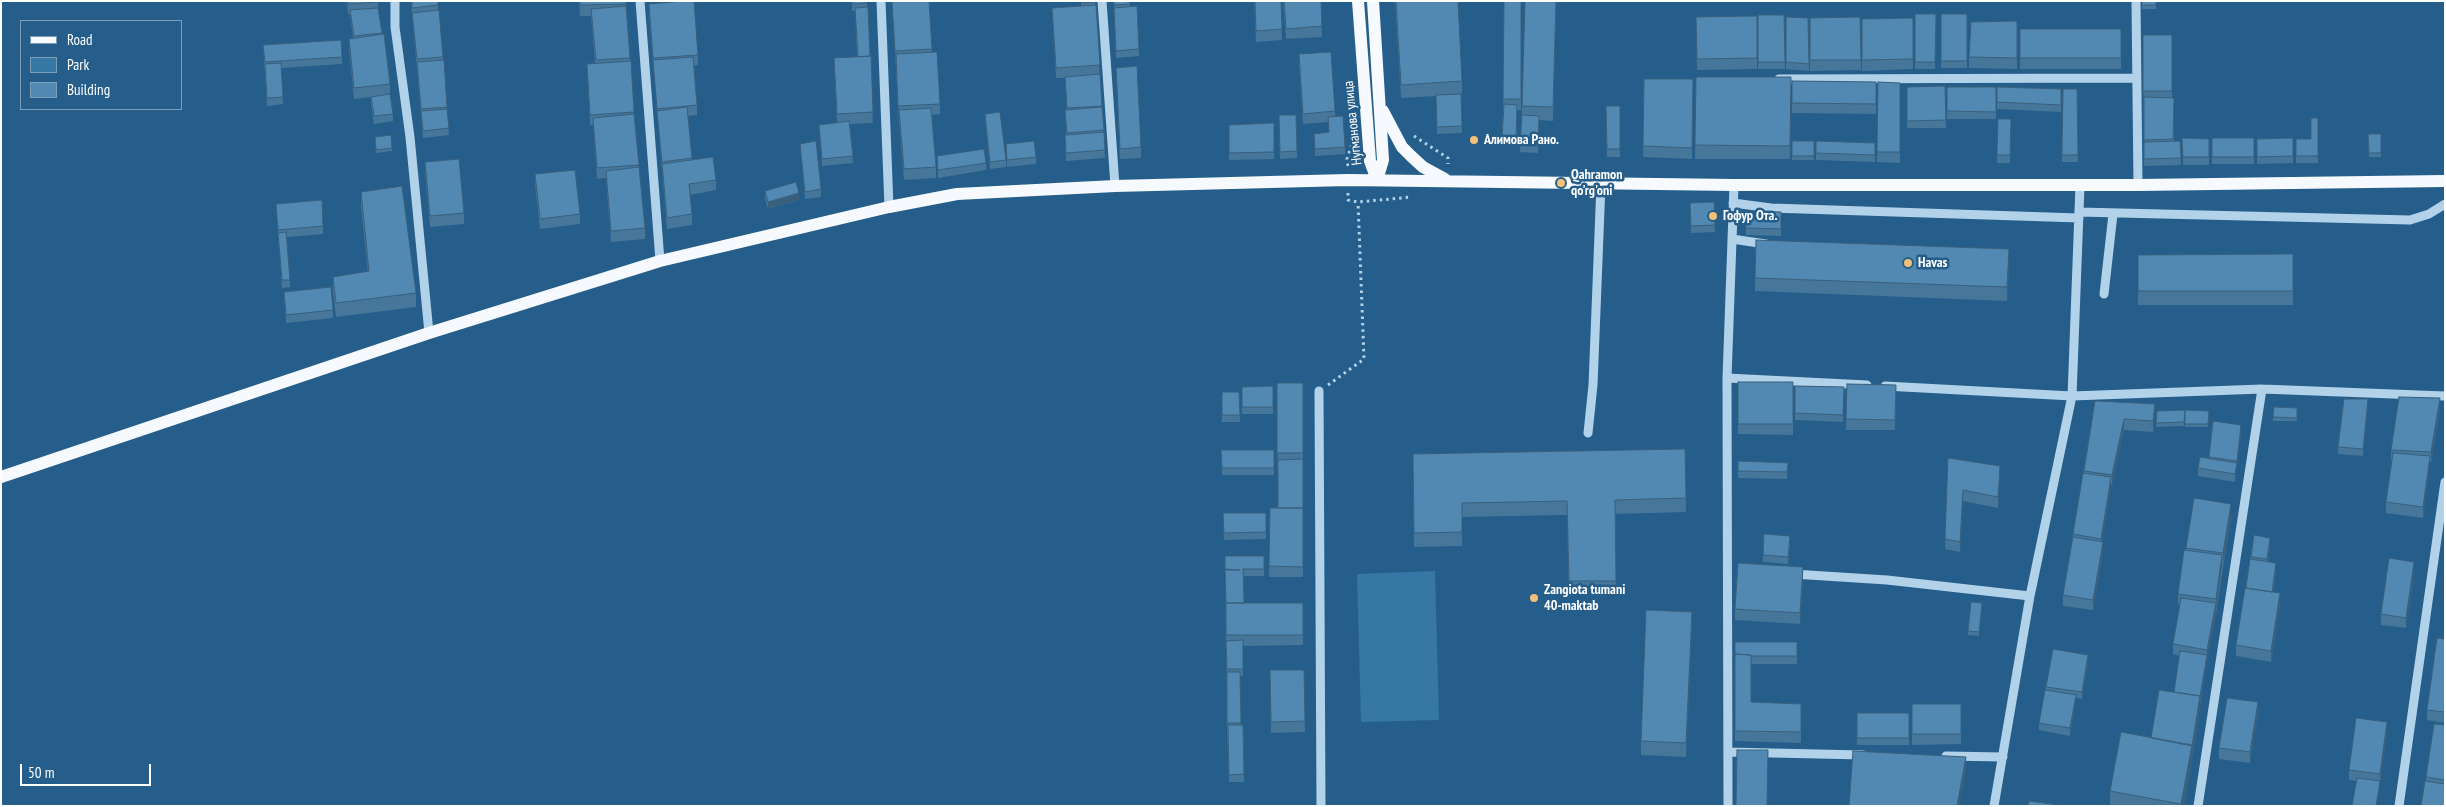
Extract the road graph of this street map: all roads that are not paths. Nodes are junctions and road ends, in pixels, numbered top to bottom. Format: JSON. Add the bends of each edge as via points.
{"nodes":[{"id":1,"x":395,"y":1,"type":"edge"},
{"id":2,"x":640,"y":1,"type":"edge"},
{"id":3,"x":881,"y":1,"type":"edge"},
{"id":4,"x":1102,"y":1,"type":"edge"},
{"id":5,"x":1358,"y":1,"type":"edge"},
{"id":6,"x":1372,"y":1,"type":"edge"},
{"id":7,"x":2136,"y":1,"type":"edge"},
{"id":8,"x":1766,"y":78,"type":"edge"},
{"id":9,"x":2136,"y":78,"type":"junction"},
{"id":10,"x":1380,"y":105,"type":"junction"},
{"id":11,"x":1448,"y":174,"type":"junction"},
{"id":12,"x":1377,"y":180,"type":"junction"},
{"id":13,"x":2445,"y":181,"type":"edge"},
{"id":14,"x":1601,"y":184,"type":"junction"},
{"id":15,"x":1734,"y":185,"type":"junction"},
{"id":16,"x":2080,"y":185,"type":"junction"},
{"id":17,"x":2138,"y":185,"type":"junction"},
{"id":18,"x":1115,"y":186,"type":"junction"},
{"id":19,"x":1733,"y":203,"type":"junction"},
{"id":20,"x":2445,"y":204,"type":"edge"},
{"id":21,"x":889,"y":207,"type":"junction"},
{"id":22,"x":2113,"y":214,"type":"junction"},
{"id":23,"x":2079,"y":215,"type":"junction"},
{"id":24,"x":1732,"y":239,"type":"junction"},
{"id":25,"x":1776,"y":245,"type":"edge"},
{"id":26,"x":660,"y":261,"type":"junction"},
{"id":27,"x":2104,"y":294,"type":"dead end"},
{"id":28,"x":429,"y":333,"type":"junction"},
{"id":29,"x":1727,"y":378,"type":"junction"},
{"id":30,"x":2262,"y":389,"type":"junction"},
{"id":31,"x":1319,"y":391,"type":"road end"},
{"id":32,"x":2072,"y":396,"type":"junction"},
{"id":33,"x":2445,"y":396,"type":"edge"},
{"id":34,"x":1588,"y":433,"type":"dead end"},
{"id":35,"x":1,"y":477,"type":"edge"},
{"id":36,"x":2445,"y":482,"type":"edge"},
{"id":37,"x":1728,"y":570,"type":"junction"},
{"id":38,"x":1738,"y":570,"type":"edge"},
{"id":39,"x":1787,"y":574,"type":"edge"},
{"id":40,"x":2030,"y":596,"type":"junction"},
{"id":41,"x":1728,"y":752,"type":"junction"},
{"id":42,"x":1875,"y":755,"type":"edge"},
{"id":43,"x":1934,"y":756,"type":"edge"},
{"id":44,"x":2003,"y":757,"type":"junction"},
{"id":45,"x":1321,"y":806,"type":"edge"},
{"id":46,"x":1728,"y":806,"type":"edge"},
{"id":47,"x":1994,"y":806,"type":"edge"},
{"id":48,"x":2198,"y":806,"type":"edge"},
{"id":49,"x":2399,"y":806,"type":"edge"}],
"edges":[{"from":1,"to":28,"type":"street","via":[[395,27],[410,137]]},
{"from":2,"to":26,"type":"street"},
{"from":3,"to":21,"type":"street"},
{"from":4,"to":18,"type":"street"},
{"from":5,"to":12,"type":"main road","name":"Нугманова улица","via":[[1370,162]]},
{"from":6,"to":10,"type":"main road","name":"Нугманова улица"},
{"from":7,"to":9,"type":"street"},
{"from":8,"to":9,"type":"street"},
{"from":9,"to":17,"type":"street"},
{"from":10,"to":11,"type":"main road","via":[[1394,133],[1411,156],[1423,167]]},
{"from":10,"to":12,"type":"main road","name":"Нугманова улица","via":[[1383,160]]},
{"from":11,"to":12,"type":"main road"},
{"from":11,"to":14,"type":"main road"},
{"from":12,"to":18,"type":"main road"},
{"from":13,"to":17,"type":"main road"},
{"from":14,"to":15,"type":"main road"},
{"from":14,"to":34,"type":"street"},
{"from":15,"to":16,"type":"main road"},
{"from":15,"to":19,"type":"street"},
{"from":16,"to":17,"type":"main road"},
{"from":16,"to":23,"type":"street"},
{"from":18,"to":21,"type":"main road","via":[[957,194]]},
{"from":19,"to":23,"type":"street","via":[[1771,208]]},
{"from":19,"to":24,"type":"street"},
{"from":20,"to":22,"type":"street","via":[[2410,220]]},
{"from":21,"to":26,"type":"main road"},
{"from":22,"to":23,"type":"street"},
{"from":22,"to":27,"type":"street"},
{"from":23,"to":32,"type":"street"},
{"from":24,"to":25,"type":"street"},
{"from":24,"to":29,"type":"street"},
{"from":26,"to":28,"type":"main road"},
{"from":28,"to":35,"type":"main road"},
{"from":29,"to":32,"type":"street"},
{"from":29,"to":37,"type":"street"},
{"from":30,"to":32,"type":"street"},
{"from":30,"to":33,"type":"street"},
{"from":30,"to":48,"type":"street"},
{"from":31,"to":45,"type":"street"},
{"from":32,"to":40,"type":"street"},
{"from":36,"to":49,"type":"street"},
{"from":37,"to":38,"type":"street"},
{"from":37,"to":41,"type":"street"},
{"from":39,"to":40,"type":"street","via":[[1886,580]]},
{"from":40,"to":44,"type":"street"},
{"from":41,"to":42,"type":"street"},
{"from":41,"to":46,"type":"street"},
{"from":43,"to":44,"type":"street"},
{"from":44,"to":47,"type":"street"}]}
